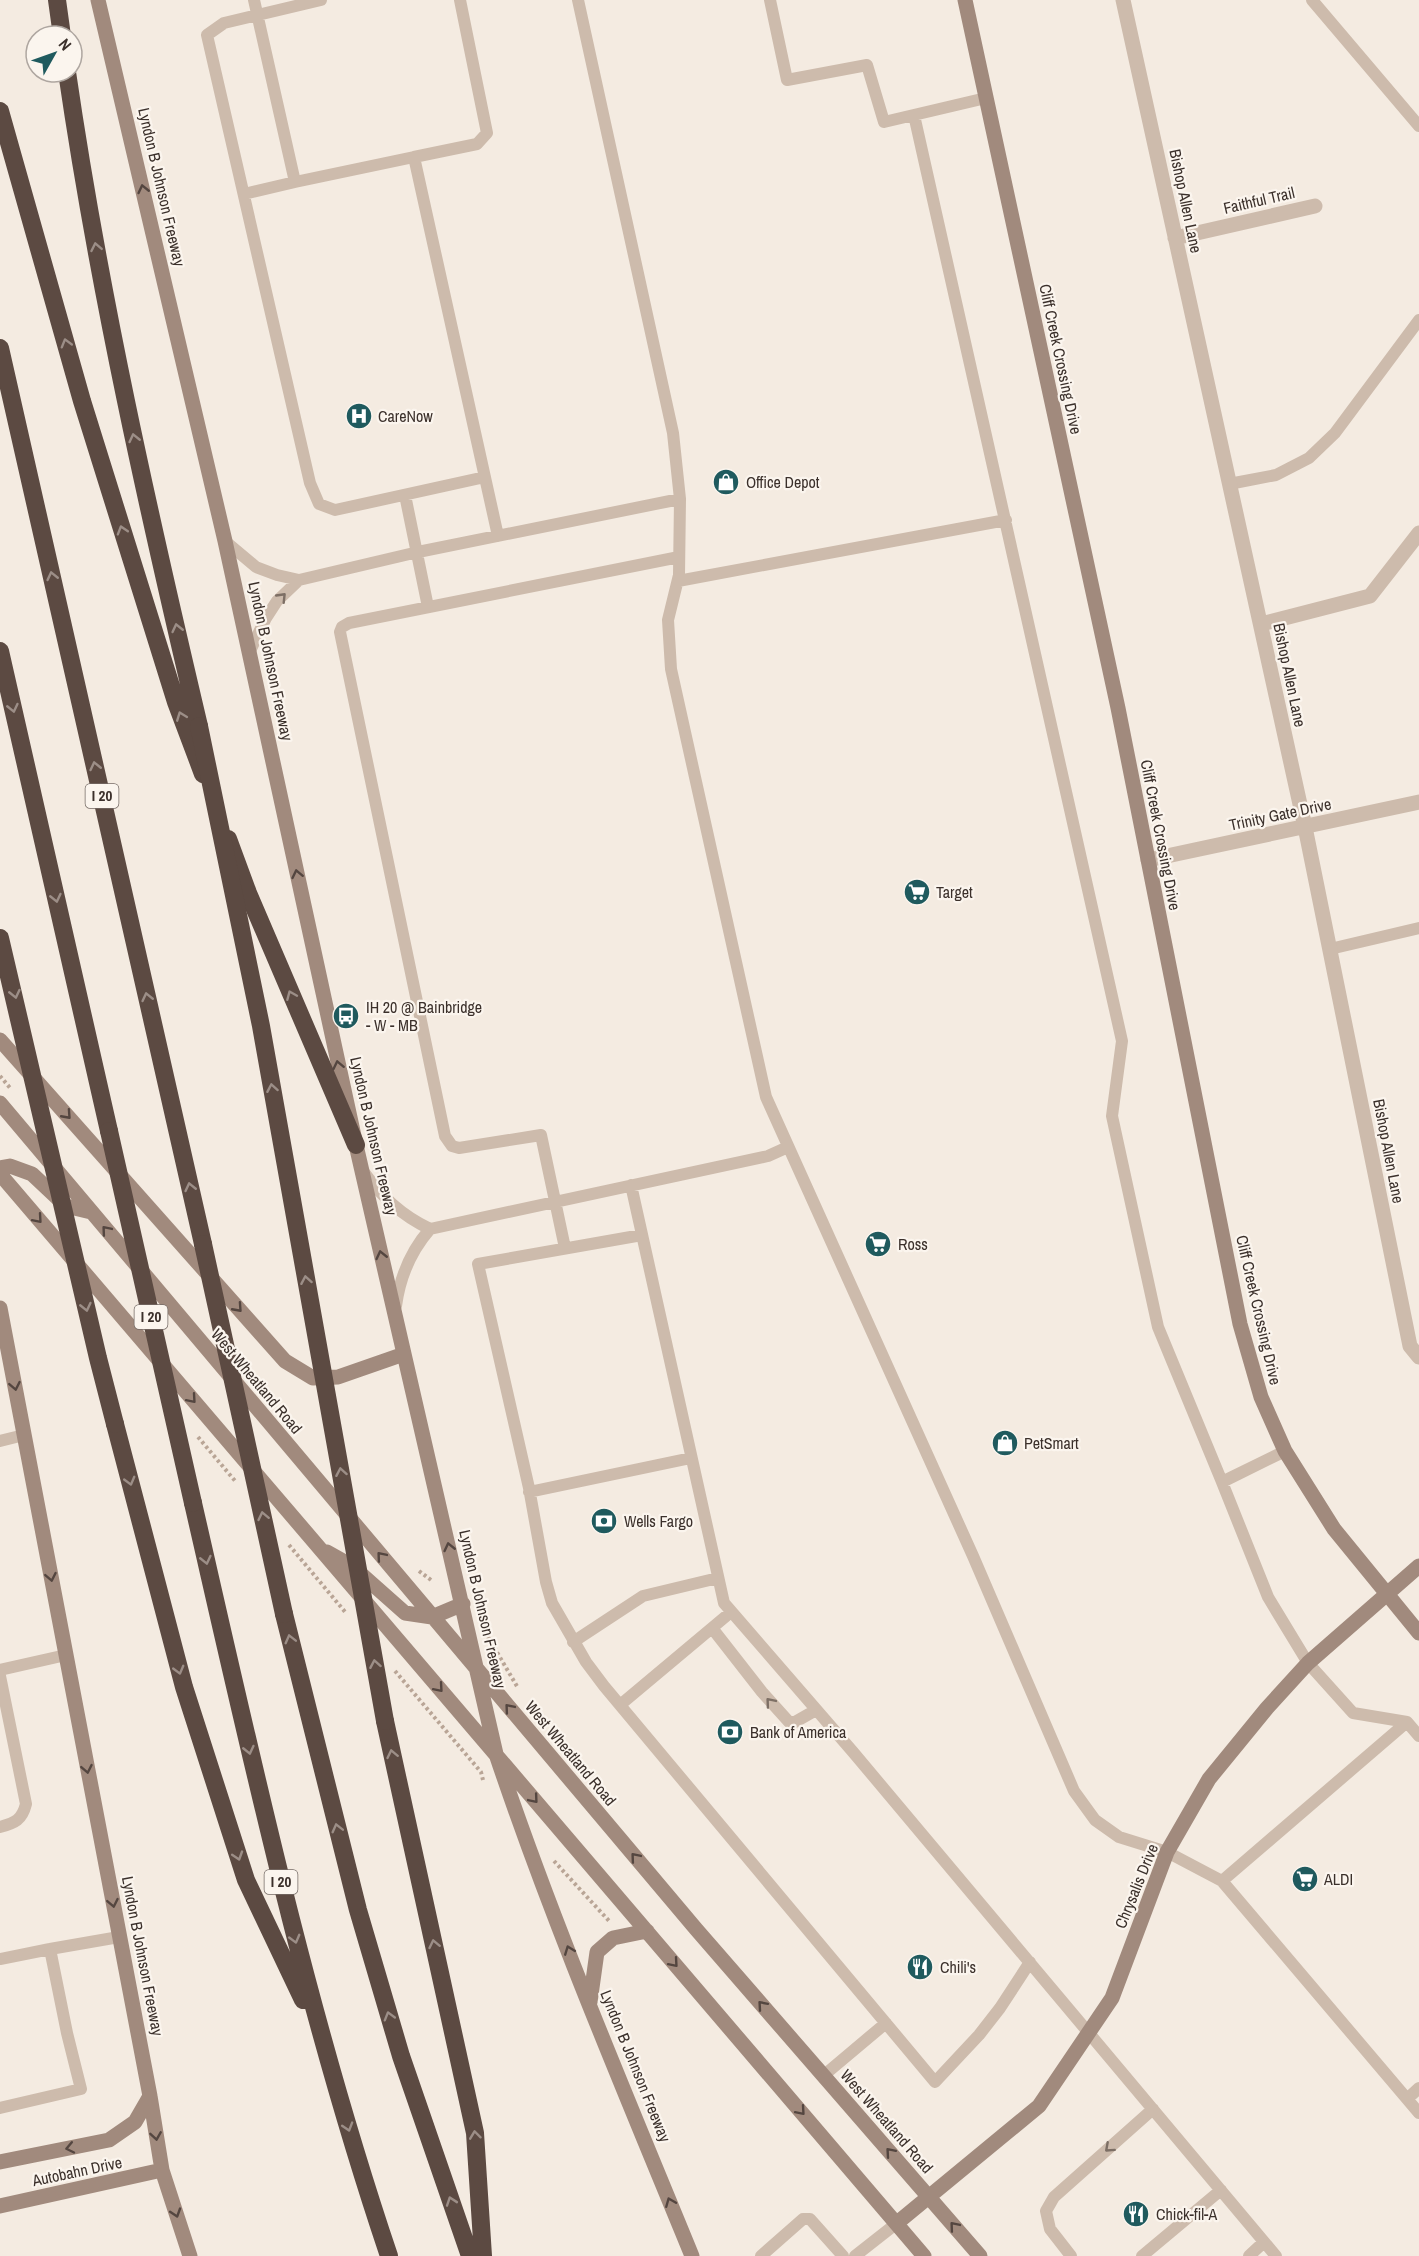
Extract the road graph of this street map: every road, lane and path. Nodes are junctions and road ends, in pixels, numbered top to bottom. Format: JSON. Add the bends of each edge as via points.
{"nodes":[{"id":1,"x":57,"y":0,"type":"edge"},
{"id":2,"x":98,"y":0,"type":"edge"},
{"id":3,"x":254,"y":0,"type":"edge"},
{"id":4,"x":321,"y":0,"type":"edge"},
{"id":5,"x":460,"y":0,"type":"edge"},
{"id":6,"x":578,"y":0,"type":"edge"},
{"id":7,"x":770,"y":0,"type":"edge"},
{"id":8,"x":965,"y":0,"type":"edge"},
{"id":9,"x":1123,"y":0,"type":"edge"},
{"id":10,"x":1312,"y":0,"type":"edge"},
{"id":11,"x":258,"y":15,"type":"junction"},
{"id":12,"x":60,"y":24,"type":"edge"},
{"id":13,"x":69,"y":84,"type":"edge"},
{"id":14,"x":986,"y":98,"type":"junction"},
{"id":15,"x":0,"y":111,"type":"edge"},
{"id":16,"x":914,"y":115,"type":"junction"},
{"id":17,"x":1419,"y":126,"type":"edge"},
{"id":18,"x":414,"y":157,"type":"junction"},
{"id":19,"x":295,"y":182,"type":"junction"},
{"id":20,"x":244,"y":194,"type":"junction"},
{"id":21,"x":1315,"y":206,"type":"dead end"},
{"id":22,"x":1175,"y":238,"type":"junction"},
{"id":23,"x":1419,"y":320,"type":"edge"},
{"id":24,"x":0,"y":348,"type":"edge"},
{"id":25,"x":485,"y":477,"type":"junction"},
{"id":26,"x":1229,"y":484,"type":"junction"},
{"id":27,"x":405,"y":495,"type":"junction"},
{"id":28,"x":680,"y":499,"type":"junction"},
{"id":29,"x":1006,"y":520,"type":"junction"},
{"id":30,"x":1419,"y":533,"type":"edge"},
{"id":31,"x":498,"y":536,"type":"junction"},
{"id":32,"x":225,"y":541,"type":"junction"},
{"id":33,"x":418,"y":552,"type":"junction"},
{"id":34,"x":679,"y":556,"type":"junction"},
{"id":35,"x":299,"y":580,"type":"junction"},
{"id":36,"x":678,"y":581,"type":"junction"},
{"id":37,"x":428,"y":607,"type":"junction"},
{"id":38,"x":1260,"y":624,"type":"junction"},
{"id":39,"x":0,"y":651,"type":"edge"},
{"id":40,"x":249,"y":653,"type":"junction"},
{"id":41,"x":1419,"y":802,"type":"edge"},
{"id":42,"x":1305,"y":827,"type":"junction"},
{"id":43,"x":1148,"y":860,"type":"junction"},
{"id":44,"x":1419,"y":928,"type":"edge"},
{"id":45,"x":0,"y":938,"type":"edge"},
{"id":46,"x":1330,"y":950,"type":"junction"},
{"id":47,"x":0,"y":1040,"type":"edge"},
{"id":48,"x":0,"y":1103,"type":"edge"},
{"id":49,"x":356,"y":1145,"type":"junction"},
{"id":50,"x":788,"y":1147,"type":"junction"},
{"id":51,"x":0,"y":1168,"type":"edge"},
{"id":52,"x":361,"y":1168,"type":"junction"},
{"id":53,"x":0,"y":1174,"type":"edge"},
{"id":54,"x":631,"y":1185,"type":"junction"},
{"id":55,"x":556,"y":1202,"type":"junction"},
{"id":56,"x":90,"y":1212,"type":"junction"},
{"id":57,"x":430,"y":1229,"type":"junction"},
{"id":58,"x":642,"y":1235,"type":"junction"},
{"id":59,"x":565,"y":1248,"type":"junction"},
{"id":60,"x":0,"y":1308,"type":"edge"},
{"id":61,"x":394,"y":1313,"type":"junction"},
{"id":62,"x":404,"y":1354,"type":"junction"},
{"id":63,"x":1419,"y":1357,"type":"edge"},
{"id":64,"x":24,"y":1435,"type":"junction"},
{"id":65,"x":0,"y":1441,"type":"edge"},
{"id":66,"x":1285,"y":1451,"type":"junction"},
{"id":67,"x":691,"y":1458,"type":"junction"},
{"id":68,"x":1222,"y":1482,"type":"junction"},
{"id":69,"x":530,"y":1492,"type":"junction"},
{"id":70,"x":320,"y":1548,"type":"junction"},
{"id":71,"x":1419,"y":1566,"type":"edge"},
{"id":72,"x":718,"y":1578,"type":"junction"},
{"id":73,"x":1386,"y":1594,"type":"junction"},
{"id":74,"x":463,"y":1604,"type":"junction"},
{"id":75,"x":732,"y":1612,"type":"junction"},
{"id":76,"x":432,"y":1617,"type":"junction"},
{"id":77,"x":712,"y":1628,"type":"junction"},
{"id":78,"x":479,"y":1633,"type":"dead end"},
{"id":79,"x":1419,"y":1633,"type":"edge"},
{"id":80,"x":573,"y":1642,"type":"junction"},
{"id":81,"x":66,"y":1655,"type":"junction"},
{"id":82,"x":1308,"y":1663,"type":"junction"},
{"id":83,"x":477,"y":1669,"type":"junction"},
{"id":84,"x":0,"y":1670,"type":"edge"},
{"id":85,"x":0,"y":1676,"type":"edge"},
{"id":86,"x":519,"y":1688,"type":"dead end"},
{"id":87,"x":620,"y":1705,"type":"junction"},
{"id":88,"x":816,"y":1710,"type":"junction"},
{"id":89,"x":1407,"y":1722,"type":"junction"},
{"id":90,"x":1419,"y":1736,"type":"edge"},
{"id":91,"x":496,"y":1754,"type":"junction"},
{"id":92,"x":0,"y":1827,"type":"edge"},
{"id":93,"x":1167,"y":1852,"type":"junction"},
{"id":94,"x":547,"y":1854,"type":"dead end"},
{"id":95,"x":1222,"y":1881,"type":"junction"},
{"id":96,"x":610,"y":1922,"type":"dead end"},
{"id":97,"x":647,"y":1931,"type":"junction"},
{"id":98,"x":119,"y":1937,"type":"junction"},
{"id":99,"x":50,"y":1948,"type":"junction"},
{"id":100,"x":0,"y":1959,"type":"edge"},
{"id":101,"x":1030,"y":1962,"type":"junction"},
{"id":102,"x":590,"y":2005,"type":"junction"},
{"id":103,"x":886,"y":2023,"type":"junction"},
{"id":104,"x":1090,"y":2032,"type":"junction"},
{"id":105,"x":323,"y":2042,"type":"junction"},
{"id":106,"x":823,"y":2076,"type":"junction"},
{"id":107,"x":1419,"y":2088,"type":"edge"},
{"id":108,"x":150,"y":2096,"type":"junction"},
{"id":109,"x":1407,"y":2099,"type":"junction"},
{"id":110,"x":0,"y":2108,"type":"edge"},
{"id":111,"x":1153,"y":2109,"type":"junction"},
{"id":112,"x":1419,"y":2112,"type":"edge"},
{"id":113,"x":0,"y":2162,"type":"edge"},
{"id":114,"x":162,"y":2170,"type":"junction"},
{"id":115,"x":1221,"y":2190,"type":"junction"},
{"id":116,"x":929,"y":2196,"type":"junction"},
{"id":117,"x":0,"y":2206,"type":"edge"},
{"id":118,"x":897,"y":2223,"type":"junction"},
{"id":119,"x":1264,"y":2242,"type":"junction"},
{"id":120,"x":190,"y":2256,"type":"edge"},
{"id":121,"x":389,"y":2256,"type":"edge"},
{"id":122,"x":470,"y":2256,"type":"edge"},
{"id":123,"x":483,"y":2256,"type":"edge"},
{"id":124,"x":692,"y":2256,"type":"edge"},
{"id":125,"x":761,"y":2256,"type":"edge"},
{"id":126,"x":843,"y":2256,"type":"edge"},
{"id":127,"x":855,"y":2256,"type":"edge"},
{"id":128,"x":924,"y":2256,"type":"edge"},
{"id":129,"x":980,"y":2256,"type":"edge"},
{"id":130,"x":1071,"y":2256,"type":"edge"},
{"id":131,"x":1142,"y":2256,"type":"edge"},
{"id":132,"x":1249,"y":2256,"type":"edge"},
{"id":133,"x":1276,"y":2256,"type":"edge"}],
"edges":[{"from":1,"to":12,"type":"highway"},
{"from":32,"to":2,"type":"main road","name":"Lyndon B Johnson Freeway","one_way":true},
{"from":3,"to":11,"type":"lane"},
{"from":4,"to":11,"type":"lane"},
{"from":5,"to":18,"type":"lane","via":[[487,133],[477,144]]},
{"from":6,"to":28,"type":"lane","via":[[673,433]]},
{"from":7,"to":16,"type":"lane","via":[[787,80],[867,65],[884,122]]},
{"from":8,"to":14,"type":"main road","name":"Cliff Creek Crossing Drive"},
{"from":9,"to":22,"type":"street","name":"Bishop Allen Lane"},
{"from":10,"to":17,"type":"lane"},
{"from":11,"to":19,"type":"lane"},
{"from":11,"to":20,"type":"lane","via":[[224,23],[207,35]]},
{"from":123,"to":13,"type":"highway","one_way":true,"bridge":true,"via":[[476,2133],[385,1721],[261,1026],[125,398]]},
{"from":14,"to":16,"type":"lane"},
{"from":14,"to":43,"type":"main road","name":"Cliff Creek Crossing Drive"},
{"from":49,"to":15,"type":"highway","one_way":true,"via":[[248,893],[176,702],[82,401]]},
{"from":16,"to":29,"type":"lane"},
{"from":18,"to":19,"type":"lane"},
{"from":18,"to":25,"type":"lane"},
{"from":19,"to":20,"type":"lane"},
{"from":20,"to":27,"type":"lane","via":[[310,483],[319,504],[335,510]]},
{"from":21,"to":22,"type":"street","name":"Faithful Trail"},
{"from":22,"to":26,"type":"street","name":"Bishop Allen Lane"},
{"from":23,"to":26,"type":"lane","via":[[1335,433],[1310,458],[1276,475]]},
{"from":122,"to":24,"type":"highway","number":"I 20","one_way":true,"bridge":true,"via":[[401,2056],[358,1910],[284,1614]]},
{"from":25,"to":27,"type":"lane"},
{"from":25,"to":31,"type":"lane"},
{"from":26,"to":38,"type":"street","name":"Bishop Allen Lane"},
{"from":27,"to":33,"type":"lane"},
{"from":28,"to":31,"type":"lane"},
{"from":28,"to":34,"type":"lane"},
{"from":29,"to":36,"type":"lane"},
{"from":29,"to":68,"type":"lane","via":[[1122,1041],[1112,1116],[1158,1327]]},
{"from":30,"to":38,"type":"street","via":[[1370,596]]},
{"from":31,"to":33,"type":"lane"},
{"from":32,"to":35,"type":"lane","via":[[256,567]]},
{"from":32,"to":40,"type":"main road","name":"Lyndon B Johnson Freeway"},
{"from":33,"to":35,"type":"lane"},
{"from":33,"to":37,"type":"lane"},
{"from":34,"to":36,"type":"lane"},
{"from":34,"to":37,"type":"lane"},
{"from":40,"to":35,"type":"lane","one_way":true,"via":[[277,601]]},
{"from":36,"to":50,"type":"lane","via":[[668,620],[671,669],[766,1097]]},
{"from":37,"to":55,"type":"lane","via":[[349,623],[340,632],[445,1136],[452,1146],[459,1148],[541,1135]]},
{"from":38,"to":42,"type":"street","name":"Bishop Allen Lane"},
{"from":39,"to":105,"type":"highway","number":"I 20","one_way":true,"bridge":true,"via":[[258,1788]]},
{"from":49,"to":40,"type":"main road","name":"Lyndon B Johnson Freeway","one_way":true},
{"from":41,"to":42,"type":"street","name":"Trinity Gate Drive"},
{"from":42,"to":43,"type":"street","name":"Trinity Gate Drive"},
{"from":42,"to":46,"type":"street","name":"Bishop Allen Lane"},
{"from":43,"to":66,"type":"main road","name":"Cliff Creek Crossing Drive","via":[[1240,1324],[1261,1397]]},
{"from":44,"to":46,"type":"lane"},
{"from":45,"to":105,"type":"highway","one_way":true,"bridge":true,"via":[[98,1358],[184,1687],[246,1880]]},
{"from":46,"to":63,"type":"street","name":"Bishop Allen Lane","via":[[1410,1346]]},
{"from":47,"to":62,"type":"main road","one_way":true,"via":[[285,1361],[313,1378],[338,1377]]},
{"from":48,"to":56,"type":"main road","name":"West Wheatland Road"},
{"from":49,"to":52,"type":"main road","name":"Lyndon B Johnson Freeway"},
{"from":50,"to":54,"type":"lane","via":[[768,1156]]},
{"from":50,"to":93,"type":"lane","via":[[1074,1791],[1095,1820],[1119,1837]]},
{"from":51,"to":56,"type":"main road","via":[[10,1166],[33,1174],[66,1206]]},
{"from":52,"to":57,"type":"lane","via":[[383,1197],[411,1220]]},
{"from":61,"to":52,"type":"main road","name":"Lyndon B Johnson Freeway","one_way":true},
{"from":53,"to":70,"type":"main road","one_way":true},
{"from":54,"to":55,"type":"lane"},
{"from":54,"to":58,"type":"lane"},
{"from":55,"to":57,"type":"lane"},
{"from":55,"to":59,"type":"lane"},
{"from":76,"to":56,"type":"main road","name":"West Wheatland Road","one_way":true},
{"from":57,"to":61,"type":"lane","via":[[407,1263]]},
{"from":58,"to":59,"type":"lane"},
{"from":58,"to":67,"type":"lane"},
{"from":59,"to":69,"type":"lane","via":[[478,1264]]},
{"from":60,"to":64,"type":"main road","name":"Lyndon B Johnson Freeway","one_way":true},
{"from":61,"to":62,"type":"main road","name":"Lyndon B Johnson Freeway"},
{"from":74,"to":62,"type":"main road","name":"Lyndon B Johnson Freeway","one_way":true},
{"from":64,"to":65,"type":"lane"},
{"from":64,"to":81,"type":"main road","name":"Lyndon B Johnson Freeway","one_way":true},
{"from":66,"to":68,"type":"lane"},
{"from":66,"to":73,"type":"main road","name":"Cliff Creek Crossing Drive","via":[[1334,1529]]},
{"from":67,"to":69,"type":"lane"},
{"from":67,"to":72,"type":"lane"},
{"from":68,"to":82,"type":"lane","via":[[1268,1597]]},
{"from":69,"to":80,"type":"lane","via":[[552,1603]]},
{"from":70,"to":76,"type":"main road","via":[[352,1566],[405,1612]]},
{"from":70,"to":91,"type":"main road","one_way":true},
{"from":71,"to":73,"type":"main road","name":"Chrysalis Drive"},
{"from":72,"to":75,"type":"lane","via":[[723,1603]]},
{"from":72,"to":80,"type":"lane","via":[[642,1596]]},
{"from":73,"to":79,"type":"main road","name":"Cliff Creek Crossing Drive"},
{"from":73,"to":82,"type":"main road","name":"Chrysalis Drive"},
{"from":74,"to":76,"type":"main road"},
{"from":74,"to":83,"type":"main road","name":"Lyndon B Johnson Freeway"},
{"from":75,"to":77,"type":"lane"},
{"from":75,"to":88,"type":"lane"},
{"from":76,"to":83,"type":"main road","name":"West Wheatland Road"},
{"from":77,"to":87,"type":"lane"},
{"from":88,"to":77,"type":"lane","one_way":true,"via":[[789,1722]]},
{"from":78,"to":86,"type":"path","via":[[489,1638]]},
{"from":80,"to":87,"type":"lane"},
{"from":81,"to":84,"type":"lane"},
{"from":81,"to":98,"type":"main road","name":"Lyndon B Johnson Freeway","one_way":true},
{"from":82,"to":89,"type":"lane","via":[[1353,1713]]},
{"from":82,"to":93,"type":"main road","name":"Chrysalis Drive","via":[[1209,1779]]},
{"from":83,"to":91,"type":"main road","name":"Lyndon B Johnson Freeway"},
{"from":106,"to":83,"type":"main road","name":"West Wheatland Road","one_way":true},
{"from":85,"to":92,"type":"lane","via":[[26,1804],[16,1823]]},
{"from":87,"to":103,"type":"lane"},
{"from":88,"to":101,"type":"lane"},
{"from":89,"to":90,"type":"lane"},
{"from":89,"to":95,"type":"lane"},
{"from":91,"to":97,"type":"main road","one_way":true},
{"from":102,"to":91,"type":"main road","name":"Lyndon B Johnson Freeway","one_way":true},
{"from":93,"to":95,"type":"lane"},
{"from":93,"to":104,"type":"main road","name":"Chrysalis Drive","via":[[1112,1998]]},
{"from":94,"to":96,"type":"path"},
{"from":95,"to":109,"type":"lane"},
{"from":97,"to":102,"type":"main road","via":[[613,1938],[597,1952]]},
{"from":97,"to":118,"type":"main road","one_way":true},
{"from":98,"to":99,"type":"lane"},
{"from":98,"to":108,"type":"main road","name":"Lyndon B Johnson Freeway"},
{"from":99,"to":100,"type":"lane"},
{"from":99,"to":110,"type":"lane","via":[[81,2089]]},
{"from":101,"to":103,"type":"lane","via":[[979,2035],[935,2082]]},
{"from":101,"to":104,"type":"lane"},
{"from":124,"to":102,"type":"main road","name":"Lyndon B Johnson Freeway","one_way":true},
{"from":103,"to":106,"type":"lane"},
{"from":104,"to":111,"type":"lane"},
{"from":104,"to":116,"type":"main road","name":"Chrysalis Drive","via":[[1039,2106]]},
{"from":105,"to":121,"type":"highway","number":"I 20","one_way":true},
{"from":116,"to":106,"type":"main road","name":"West Wheatland Road","one_way":true},
{"from":107,"to":109,"type":"lane"},
{"from":108,"to":113,"type":"main road","name":"Autobahn Drive","one_way":true,"via":[[135,2122],[109,2140]]},
{"from":108,"to":114,"type":"main road","name":"Lyndon B Johnson Freeway","one_way":true},
{"from":109,"to":112,"type":"lane"},
{"from":111,"to":115,"type":"lane"},
{"from":111,"to":130,"type":"lane","one_way":true,"via":[[1054,2197],[1046,2211],[1050,2229]]},
{"from":114,"to":117,"type":"main road","name":"Autobahn Drive"},
{"from":114,"to":120,"type":"main road","name":"Lyndon B Johnson Freeway","one_way":true},
{"from":115,"to":119,"type":"lane"},
{"from":115,"to":131,"type":"lane"},
{"from":116,"to":118,"type":"main road","name":"Chrysalis Drive"},
{"from":129,"to":116,"type":"main road","name":"West Wheatland Road","one_way":true},
{"from":118,"to":127,"type":"lane"},
{"from":118,"to":128,"type":"main road"},
{"from":119,"to":132,"type":"lane"},
{"from":119,"to":133,"type":"lane"},
{"from":125,"to":126,"type":"lane","via":[[803,2220],[810,2219]]}]}
